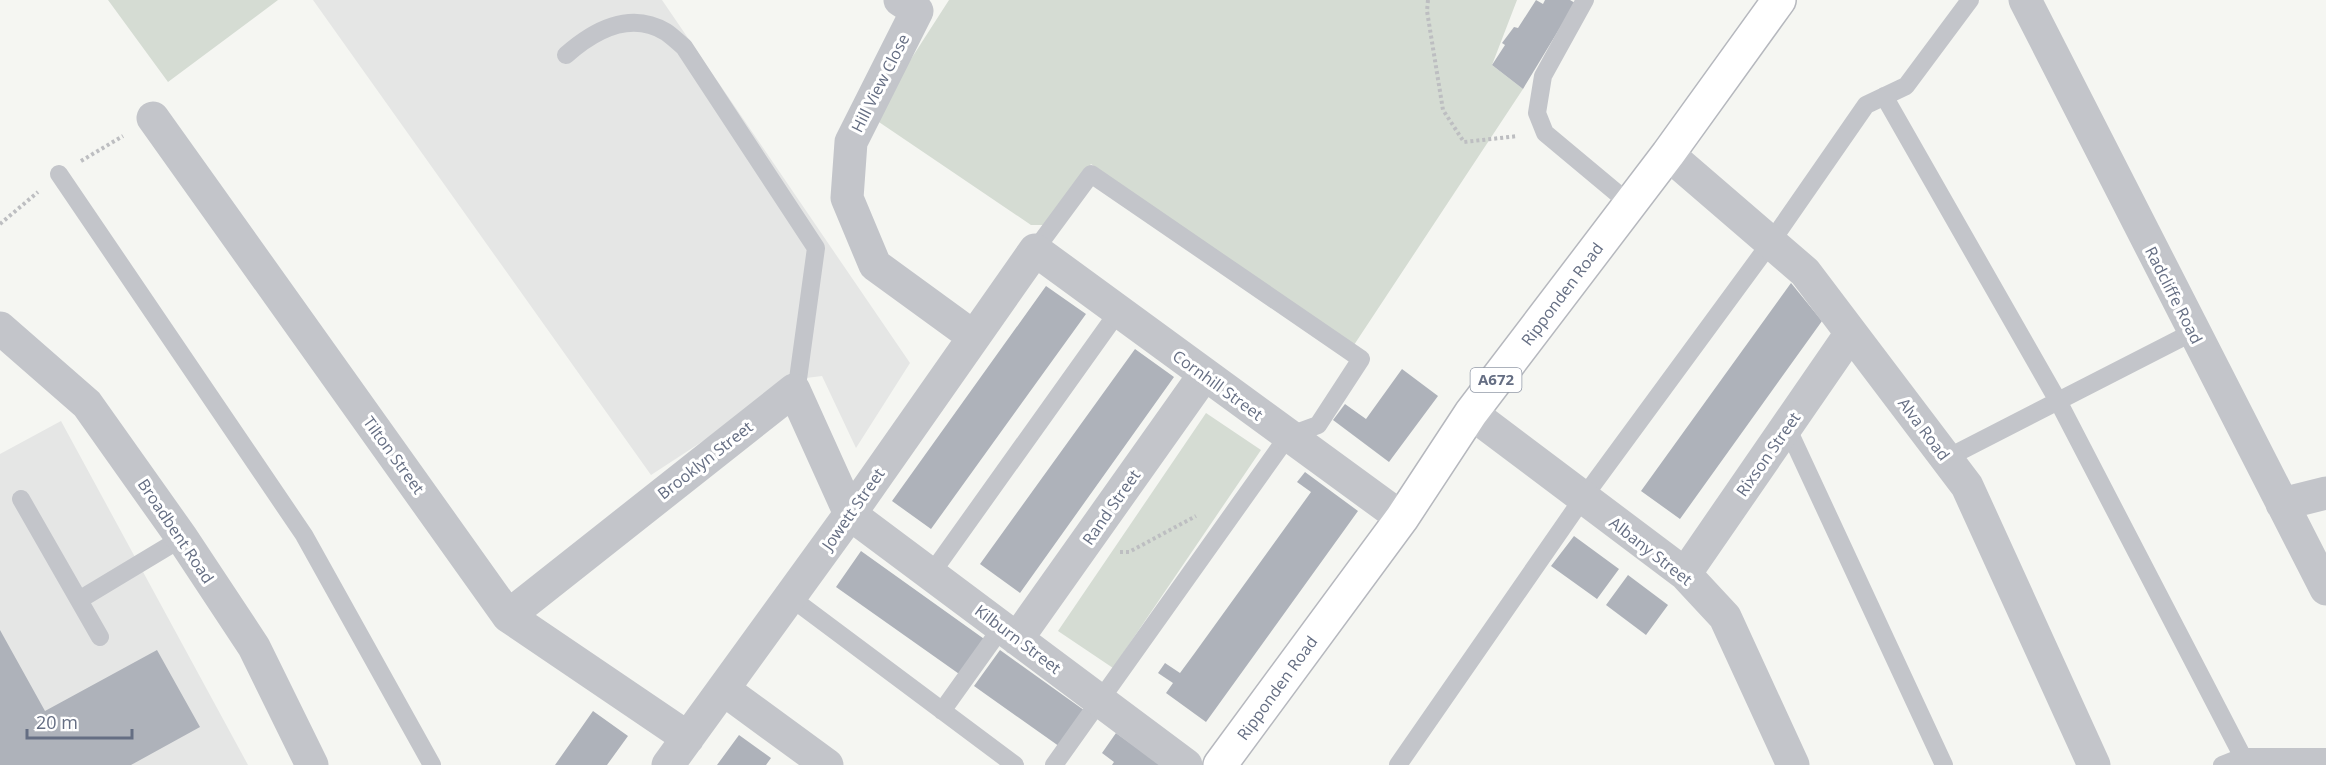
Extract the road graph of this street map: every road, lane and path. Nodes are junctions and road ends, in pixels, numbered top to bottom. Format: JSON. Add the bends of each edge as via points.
{"nodes":[{"id":1,"x":900,"y":0,"type":"edge"},
{"id":2,"x":1428,"y":0,"type":"edge"},
{"id":3,"x":1585,"y":0,"type":"edge"},
{"id":4,"x":1779,"y":0,"type":"edge"},
{"id":5,"x":1970,"y":0,"type":"edge"},
{"id":6,"x":2025,"y":0,"type":"edge"},
{"id":7,"x":566,"y":55,"type":"dead end"},
{"id":8,"x":1884,"y":96,"type":"junction"},
{"id":9,"x":153,"y":118,"type":"dead end"},
{"id":10,"x":1545,"y":133,"type":"junction"},
{"id":11,"x":1668,"y":154,"type":"junction"},
{"id":12,"x":59,"y":174,"type":"dead end"},
{"id":13,"x":1630,"y":204,"type":"junction"},
{"id":14,"x":1771,"y":242,"type":"junction"},
{"id":15,"x":1035,"y":250,"type":"junction"},
{"id":16,"x":1118,"y":312,"type":"junction"},
{"id":17,"x":0,"y":328,"type":"edge"},
{"id":18,"x":2193,"y":332,"type":"junction"},
{"id":19,"x":1851,"y":333,"type":"junction"},
{"id":20,"x":974,"y":337,"type":"junction"},
{"id":21,"x":1204,"y":375,"type":"junction"},
{"id":22,"x":794,"y":390,"type":"junction"},
{"id":23,"x":2058,"y":401,"type":"junction"},
{"id":24,"x":1471,"y":413,"type":"junction"},
{"id":25,"x":1787,"y":427,"type":"junction"},
{"id":26,"x":1288,"y":436,"type":"junction"},
{"id":27,"x":1947,"y":458,"type":"junction"},
{"id":28,"x":2326,"y":493,"type":"edge"},
{"id":29,"x":1583,"y":498,"type":"junction"},
{"id":30,"x":21,"y":499,"type":"dead end"},
{"id":31,"x":2282,"y":504,"type":"junction"},
{"id":32,"x":1201,"y":513,"type":"dead end"},
{"id":33,"x":850,"y":514,"type":"junction"},
{"id":34,"x":1402,"y":518,"type":"junction"},
{"id":35,"x":182,"y":538,"type":"junction"},
{"id":36,"x":1081,"y":550,"type":"junction"},
{"id":37,"x":931,"y":574,"type":"junction"},
{"id":38,"x":1685,"y":574,"type":"junction"},
{"id":39,"x":2326,"y":589,"type":"edge"},
{"id":40,"x":790,"y":597,"type":"junction"},
{"id":41,"x":78,"y":600,"type":"junction"},
{"id":42,"x":508,"y":616,"type":"junction"},
{"id":43,"x":1010,"y":633,"type":"junction"},
{"id":44,"x":100,"y":637,"type":"dead end"},
{"id":45,"x":723,"y":689,"type":"junction"},
{"id":46,"x":1100,"y":700,"type":"junction"},
{"id":47,"x":942,"y":711,"type":"junction"},
{"id":48,"x":688,"y":738,"type":"junction"},
{"id":49,"x":2326,"y":757,"type":"edge"},
{"id":50,"x":2244,"y":761,"type":"edge"},
{"id":51,"x":312,"y":765,"type":"edge"},
{"id":52,"x":432,"y":765,"type":"edge"},
{"id":53,"x":668,"y":765,"type":"edge"},
{"id":54,"x":827,"y":765,"type":"edge"},
{"id":55,"x":1015,"y":765,"type":"edge"},
{"id":56,"x":1054,"y":765,"type":"edge"},
{"id":57,"x":1186,"y":765,"type":"edge"},
{"id":58,"x":1220,"y":765,"type":"edge"},
{"id":59,"x":1398,"y":765,"type":"edge"},
{"id":60,"x":1793,"y":765,"type":"edge"},
{"id":61,"x":1944,"y":765,"type":"edge"},
{"id":62,"x":2094,"y":765,"type":"edge"},
{"id":63,"x":2222,"y":765,"type":"edge"}],
"edges":[{"from":1,"to":20,"type":"street","name":"Hill View Close","via":[[917,10],[851,142],[847,198],[874,265]]},
{"from":2,"to":10,"type":"path","via":[[1443,110],[1464,142]]},
{"from":3,"to":10,"type":"lane","via":[[1543,76],[1537,113]]},
{"from":4,"to":11,"type":"main road","name":"Ripponden Road","number":"A672"},
{"from":5,"to":8,"type":"lane","via":[[1906,86]]},
{"from":6,"to":18,"type":"street","name":"Radcliffe Road"},
{"from":7,"to":22,"type":"lane","via":[[585,38],[618,23],[644,23],[665,31],[684,47],[816,248]]},
{"from":8,"to":14,"type":"lane","via":[[1866,105]]},
{"from":8,"to":23,"type":"lane"},
{"from":9,"to":42,"type":"street","name":"Tilton Street"},
{"from":10,"to":13,"type":"lane"},
{"from":11,"to":13,"type":"main road","name":"Ripponden Road","number":"A672"},
{"from":11,"to":14,"type":"street","name":"Alva Road"},
{"from":12,"to":52,"type":"lane","via":[[304,535]]},
{"from":13,"to":24,"type":"main road","name":"Ripponden Road","number":"A672"},
{"from":14,"to":19,"type":"street","name":"Alva Road","via":[[1805,272]]},
{"from":14,"to":29,"type":"lane"},
{"from":15,"to":16,"type":"street","name":"Cornhill Street"},
{"from":15,"to":20,"type":"street","name":"Jowett Street"},
{"from":15,"to":26,"type":"lane","via":[[1091,174],[1361,359],[1318,426]]},
{"from":16,"to":21,"type":"street","name":"Cornhill Street"},
{"from":16,"to":37,"type":"lane"},
{"from":17,"to":35,"type":"street","name":"Broadbent Road","via":[[87,404]]},
{"from":18,"to":23,"type":"lane"},
{"from":18,"to":31,"type":"street","name":"Radcliffe Road"},
{"from":19,"to":25,"type":"street","name":"Rixson Street"},
{"from":19,"to":27,"type":"street","name":"Alva Road"},
{"from":20,"to":33,"type":"street","name":"Jowett Street"},
{"from":21,"to":26,"type":"street","name":"Cornhill Street"},
{"from":21,"to":36,"type":"street","name":"Rand Street"},
{"from":22,"to":33,"type":"street"},
{"from":22,"to":42,"type":"street","name":"Brooklyn Street"},
{"from":23,"to":27,"type":"lane"},
{"from":23,"to":50,"type":"lane"},
{"from":24,"to":29,"type":"street","name":"Albany Street"},
{"from":24,"to":34,"type":"main road","name":"Ripponden Road","number":"A672"},
{"from":25,"to":38,"type":"street","name":"Rixson Street"},
{"from":25,"to":61,"type":"lane"},
{"from":26,"to":34,"type":"street","name":"Cornhill Street"},
{"from":26,"to":46,"type":"lane"},
{"from":27,"to":62,"type":"street","name":"Alva Road","via":[[1967,486]]},
{"from":28,"to":31,"type":"street"},
{"from":29,"to":38,"type":"street","name":"Albany Street"},
{"from":29,"to":59,"type":"lane"},
{"from":30,"to":41,"type":"lane"},
{"from":31,"to":39,"type":"street","name":"Radcliffe Road"},
{"from":32,"to":36,"type":"path","via":[[1129,552]]},
{"from":33,"to":37,"type":"street","name":"Kilburn Street"},
{"from":33,"to":40,"type":"street","name":"Jowett Street"},
{"from":34,"to":58,"type":"main road","name":"Ripponden Road","number":"A672"},
{"from":35,"to":41,"type":"lane"},
{"from":35,"to":51,"type":"street","name":"Broadbent Road","via":[[254,647]]},
{"from":36,"to":43,"type":"street","name":"Rand Street"},
{"from":37,"to":43,"type":"street","name":"Kilburn Street"},
{"from":38,"to":60,"type":"street","name":"Albany Street","via":[[1725,618]]},
{"from":40,"to":45,"type":"street","name":"Jowett Street"},
{"from":40,"to":47,"type":"lane"},
{"from":41,"to":44,"type":"lane"},
{"from":42,"to":48,"type":"street","name":"Tilton Street"},
{"from":43,"to":46,"type":"street","name":"Kilburn Street"},
{"from":43,"to":47,"type":"lane"},
{"from":45,"to":48,"type":"street","name":"Jowett Street"},
{"from":45,"to":54,"type":"street"},
{"from":46,"to":56,"type":"lane"},
{"from":46,"to":57,"type":"street","name":"Kilburn Street"},
{"from":47,"to":55,"type":"lane"},
{"from":48,"to":53,"type":"street","name":"Jowett Street"},
{"from":49,"to":50,"type":"lane"},
{"from":50,"to":63,"type":"lane"}]}
